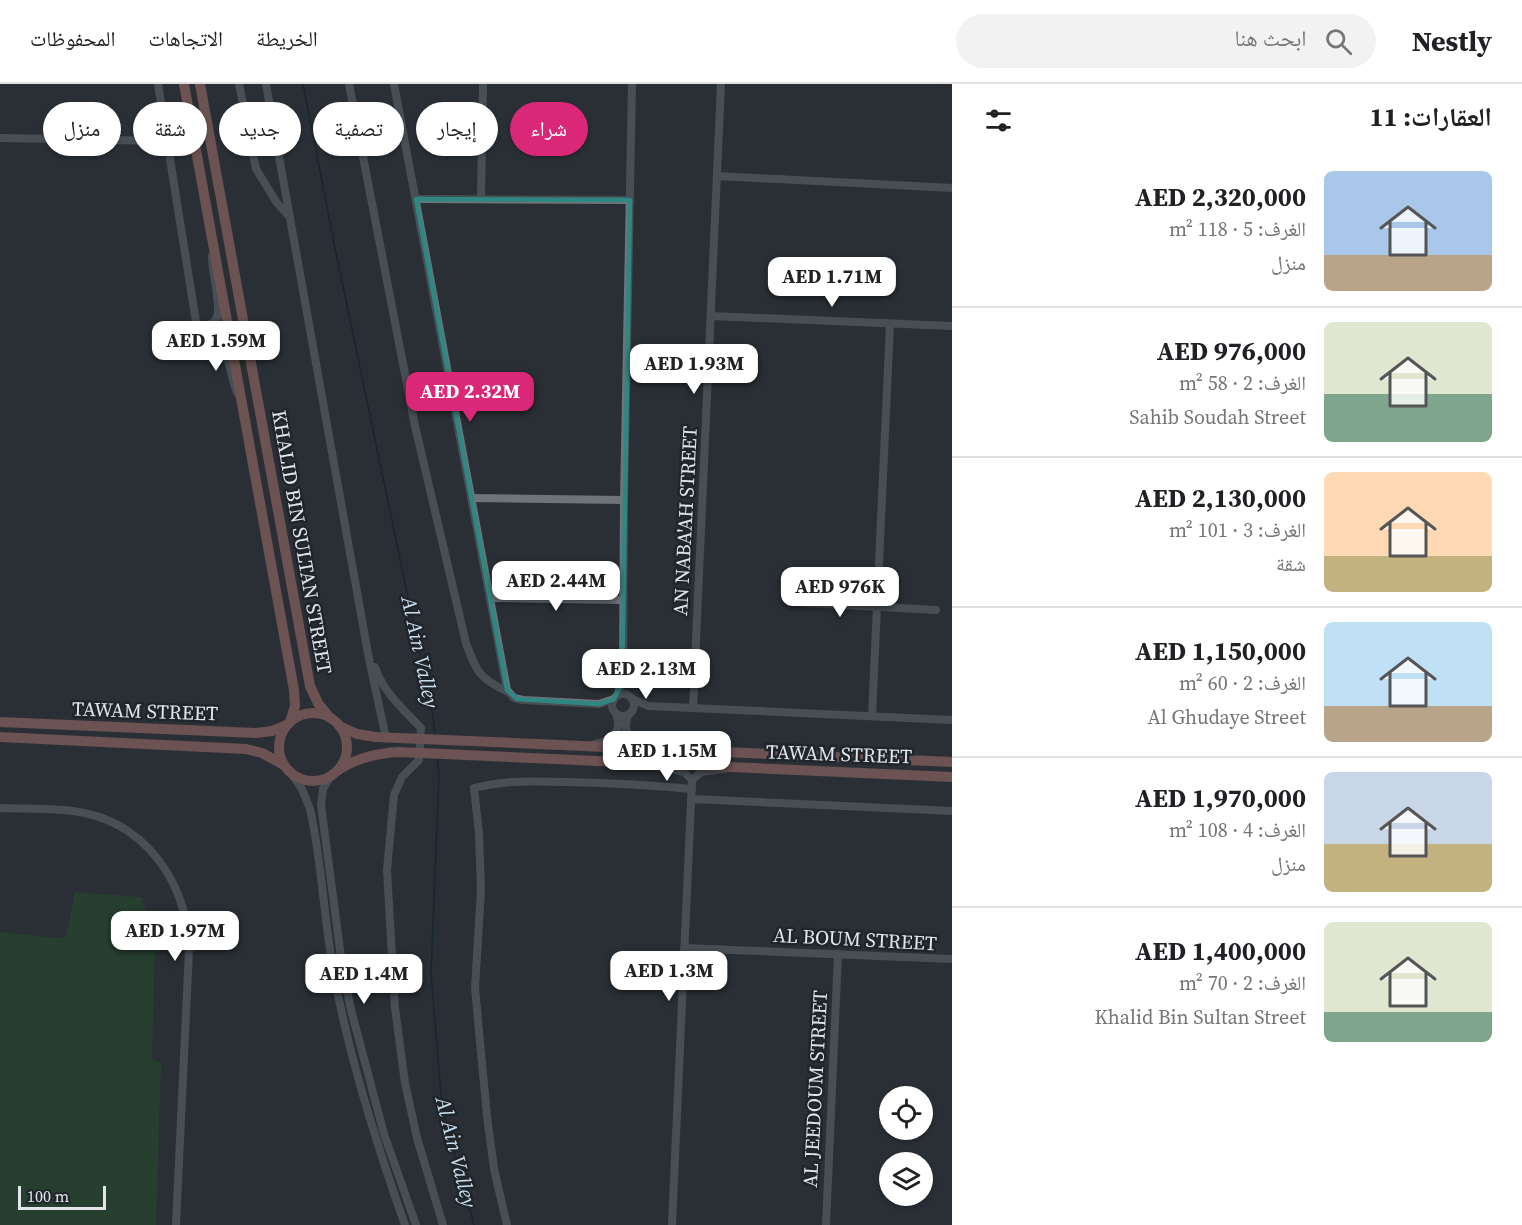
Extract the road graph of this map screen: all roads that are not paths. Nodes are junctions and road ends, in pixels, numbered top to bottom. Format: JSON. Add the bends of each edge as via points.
{"nodes":[{"id":1,"x":158,"y":84,"type":"edge"},
{"id":2,"x":184,"y":84,"type":"edge"},
{"id":3,"x":200,"y":84,"type":"edge"},
{"id":4,"x":239,"y":84,"type":"edge"},
{"id":5,"x":266,"y":84,"type":"edge"},
{"id":6,"x":349,"y":84,"type":"edge"},
{"id":7,"x":394,"y":84,"type":"edge"},
{"id":8,"x":483,"y":84,"type":"edge"},
{"id":9,"x":632,"y":84,"type":"edge"},
{"id":10,"x":721,"y":84,"type":"edge"},
{"id":11,"x":161,"y":102,"type":"edge"},
{"id":12,"x":0,"y":138,"type":"edge"},
{"id":13,"x":133,"y":140,"type":"edge"},
{"id":14,"x":170,"y":156,"type":"edge"},
{"id":15,"x":717,"y":176,"type":"junction"},
{"id":16,"x":952,"y":188,"type":"edge"},
{"id":17,"x":481,"y":198,"type":"junction"},
{"id":18,"x":416,"y":199,"type":"junction"},
{"id":19,"x":630,"y":200,"type":"junction"},
{"id":20,"x":290,"y":217,"type":"junction"},
{"id":21,"x":213,"y":246,"type":"junction"},
{"id":22,"x":711,"y":316,"type":"junction"},
{"id":23,"x":890,"y":324,"type":"junction"},
{"id":24,"x":952,"y":326,"type":"edge"},
{"id":25,"x":204,"y":328,"type":"junction"},
{"id":26,"x":241,"y":398,"type":"junction"},
{"id":27,"x":471,"y":498,"type":"junction"},
{"id":28,"x":624,"y":500,"type":"junction"},
{"id":29,"x":490,"y":598,"type":"junction"},
{"id":30,"x":623,"y":600,"type":"junction"},
{"id":31,"x":805,"y":603,"type":"dead end"},
{"id":32,"x":876,"y":607,"type":"junction"},
{"id":33,"x":936,"y":610,"type":"dead end"},
{"id":34,"x":364,"y":629,"type":"junction"},
{"id":35,"x":623,"y":679,"type":"junction"},
{"id":36,"x":508,"y":692,"type":"junction"},
{"id":37,"x":615,"y":697,"type":"junction"},
{"id":38,"x":631,"y":698,"type":"junction"},
{"id":39,"x":599,"y":704,"type":"junction"},
{"id":40,"x":649,"y":706,"type":"junction"},
{"id":41,"x":693,"y":708,"type":"junction"},
{"id":42,"x":615,"y":713,"type":"junction"},
{"id":43,"x":630,"y":714,"type":"junction"},
{"id":44,"x":872,"y":716,"type":"junction"},
{"id":45,"x":330,"y":718,"type":"junction"},
{"id":46,"x":952,"y":720,"type":"edge"},
{"id":47,"x":0,"y":722,"type":"edge"},
{"id":48,"x":288,"y":724,"type":"junction"},
{"id":49,"x":339,"y":726,"type":"junction"},
{"id":50,"x":0,"y":737,"type":"edge"},
{"id":51,"x":386,"y":738,"type":"junction"},
{"id":52,"x":582,"y":746,"type":"junction"},
{"id":53,"x":666,"y":749,"type":"junction"},
{"id":54,"x":952,"y":762,"type":"edge"},
{"id":55,"x":656,"y":764,"type":"junction"},
{"id":56,"x":728,"y":768,"type":"junction"},
{"id":57,"x":287,"y":769,"type":"junction"},
{"id":58,"x":334,"y":773,"type":"junction"},
{"id":59,"x":952,"y":777,"type":"edge"},
{"id":60,"x":692,"y":785,"type":"junction"},
{"id":61,"x":692,"y":799,"type":"junction"},
{"id":62,"x":0,"y":808,"type":"edge"},
{"id":63,"x":952,"y":811,"type":"edge"},
{"id":64,"x":684,"y":948,"type":"junction"},
{"id":65,"x":838,"y":954,"type":"junction"},
{"id":66,"x":952,"y":959,"type":"edge"},
{"id":67,"x":176,"y":1225,"type":"edge"},
{"id":68,"x":405,"y":1225,"type":"edge"},
{"id":69,"x":416,"y":1225,"type":"edge"},
{"id":70,"x":443,"y":1225,"type":"edge"},
{"id":71,"x":507,"y":1225,"type":"edge"},
{"id":72,"x":672,"y":1225,"type":"edge"},
{"id":73,"x":826,"y":1225,"type":"edge"}],
"edges":[{"from":1,"to":11,"type":"street"},
{"from":2,"to":21,"type":"main road","name":"KHALID BIN SULTAN STREET"},
{"from":3,"to":45,"type":"main road","name":"KHALID BIN SULTAN STREET","via":[[310,686]]},
{"from":4,"to":20,"type":"street","via":[[256,169],[276,203]]},
{"from":5,"to":20,"type":"street"},
{"from":6,"to":36,"type":"street","via":[[416,426],[466,643],[481,676]]},
{"from":7,"to":18,"type":"street"},
{"from":8,"to":17,"type":"street"},
{"from":9,"to":19,"type":"street"},
{"from":10,"to":15,"type":"street","name":"AN NABA'AH STREET"},
{"from":12,"to":13,"type":"street"},
{"from":14,"to":25,"type":"street","via":[[197,328]]},
{"from":15,"to":16,"type":"street"},
{"from":15,"to":22,"type":"street","name":"AN NABA'AH STREET"},
{"from":17,"to":18,"type":"street"},
{"from":17,"to":19,"type":"street"},
{"from":18,"to":27,"type":"street"},
{"from":19,"to":28,"type":"street"},
{"from":20,"to":34,"type":"street"},
{"from":21,"to":25,"type":"street","via":[[219,311],[214,322]]},
{"from":21,"to":26,"type":"main road","name":"KHALID BIN SULTAN STREET"},
{"from":22,"to":23,"type":"street"},
{"from":22,"to":41,"type":"street","name":"AN NABA'AH STREET"},
{"from":23,"to":24,"type":"street"},
{"from":23,"to":32,"type":"street"},
{"from":25,"to":26,"type":"street","via":[[216,330],[224,338],[232,382]]},
{"from":26,"to":48,"type":"main road","name":"KHALID BIN SULTAN STREET","via":[[294,690],[295,706]]},
{"from":27,"to":28,"type":"street"},
{"from":27,"to":29,"type":"street"},
{"from":28,"to":30,"type":"street"},
{"from":29,"to":30,"type":"street"},
{"from":29,"to":36,"type":"street"},
{"from":30,"to":35,"type":"street"},
{"from":31,"to":32,"type":"street"},
{"from":32,"to":33,"type":"street"},
{"from":32,"to":44,"type":"street"},
{"from":34,"to":51,"type":"street"},
{"from":34,"to":70,"type":"street","via":[[382,683],[421,728],[419,760],[402,777],[394,795],[387,870],[395,1008],[405,1083]]},
{"from":35,"to":37,"type":"street"},
{"from":35,"to":38,"type":"street"},
{"from":36,"to":39,"type":"street","via":[[517,699]]},
{"from":37,"to":38,"type":"street","via":[[623,694]]},
{"from":37,"to":39,"type":"street"},
{"from":37,"to":42,"type":"street"},
{"from":38,"to":40,"type":"street"},
{"from":38,"to":43,"type":"street","via":[[634,707]]},
{"from":39,"to":42,"type":"street"},
{"from":40,"to":41,"type":"street"},
{"from":40,"to":43,"type":"street"},
{"from":41,"to":44,"type":"street"},
{"from":42,"to":43,"type":"street"},
{"from":42,"to":52,"type":"street","via":[[619,727],[612,738]]},
{"from":43,"to":53,"type":"street","via":[[625,728],[629,737]]},
{"from":44,"to":46,"type":"street"},
{"from":45,"to":48,"type":"main road","via":[[309,713]]},
{"from":45,"to":49,"type":"main road"},
{"from":47,"to":48,"type":"main road","name":"TAWAM STREET","via":[[256,733]]},
{"from":48,"to":57,"type":"main road","via":[[280,740],[280,757]]},
{"from":49,"to":51,"type":"main road","via":[[357,734]]},
{"from":49,"to":58,"type":"main road","via":[[346,753]]},
{"from":50,"to":57,"type":"main road","name":"TAWAM STREET","via":[[246,749],[262,753]]},
{"from":51,"to":52,"type":"main road","name":"TAWAM STREET"},
{"from":52,"to":53,"type":"main road","name":"TAWAM STREET"},
{"from":53,"to":54,"type":"main road","name":"TAWAM STREET"},
{"from":55,"to":56,"type":"main road","name":"TAWAM STREET"},
{"from":55,"to":58,"type":"main road","name":"TAWAM STREET","via":[[399,752],[362,758]]},
{"from":55,"to":60,"type":"street","via":[[684,772]]},
{"from":56,"to":59,"type":"main road","name":"TAWAM STREET"},
{"from":56,"to":60,"type":"street","via":[[701,772]]},
{"from":57,"to":58,"type":"main road","via":[[305,780],[323,779]]},
{"from":57,"to":68,"type":"street","via":[[302,789],[310,809],[331,959],[347,1036],[367,1113]]},
{"from":58,"to":69,"type":"street","via":[[323,789],[321,805],[341,957],[369,1082]]},
{"from":60,"to":61,"type":"street"},
{"from":60,"to":71,"type":"street","via":[[540,780],[474,788],[481,889],[475,988],[494,1169]]},
{"from":61,"to":63,"type":"street"},
{"from":61,"to":64,"type":"street"},
{"from":62,"to":67,"type":"street","via":[[74,811],[117,825],[153,852],[177,890],[186,919],[189,950]]},
{"from":64,"to":65,"type":"street","name":"AL BOUM STREET"},
{"from":64,"to":72,"type":"street"},
{"from":65,"to":66,"type":"street","name":"AL BOUM STREET"},
{"from":65,"to":73,"type":"street","name":"AL JEEDOUM STREET"}]}
